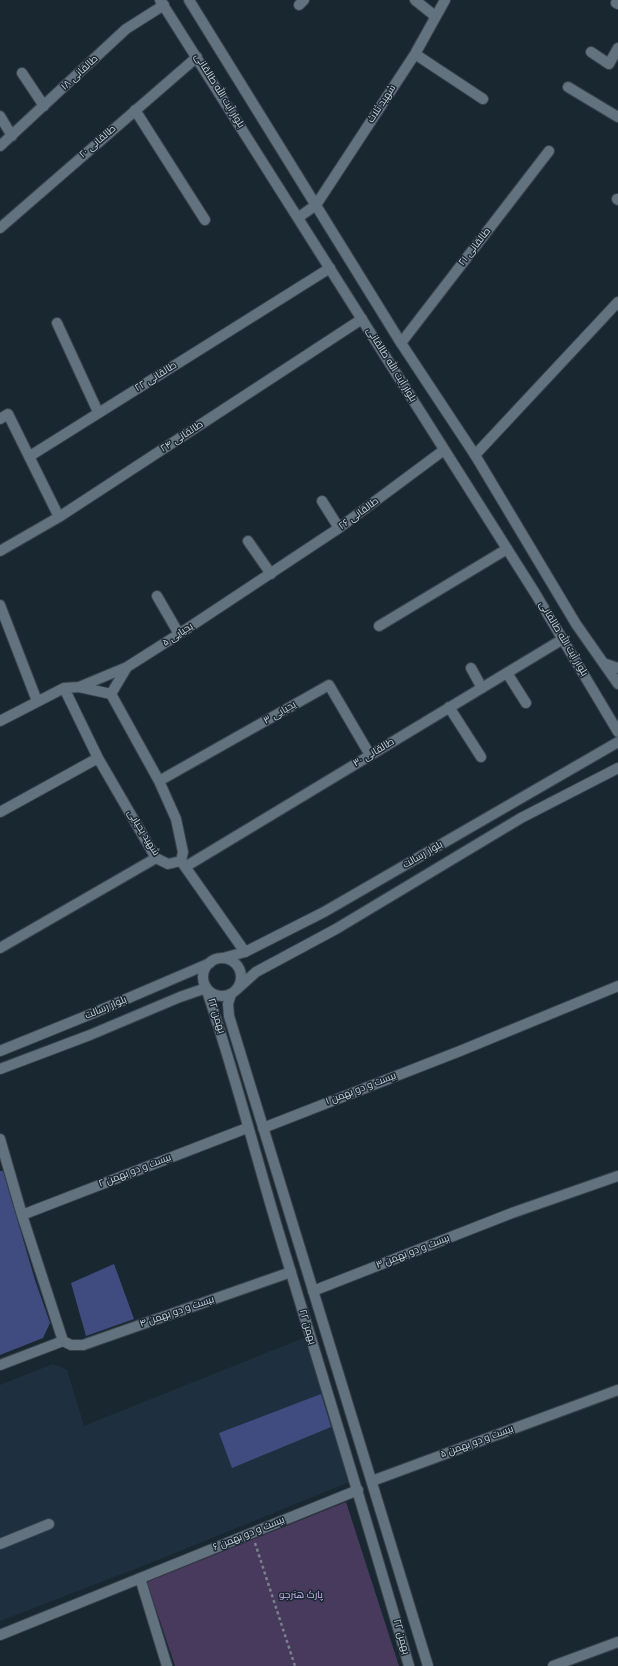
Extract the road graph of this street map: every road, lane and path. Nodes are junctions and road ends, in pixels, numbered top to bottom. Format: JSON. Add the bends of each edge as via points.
{"nodes":[{"id":1,"x":189,"y":0,"type":"edge"},
{"id":2,"x":415,"y":0,"type":"edge"},
{"id":3,"x":445,"y":0,"type":"edge"},
{"id":4,"x":162,"y":2,"type":"edge"},
{"id":5,"x":435,"y":16,"type":"junction"},
{"id":6,"x":618,"y":48,"type":"edge"},
{"id":7,"x":591,"y":52,"type":"dead end"},
{"id":8,"x":415,"y":54,"type":"junction"},
{"id":9,"x":197,"y":57,"type":"junction"},
{"id":10,"x":22,"y":73,"type":"dead end"},
{"id":11,"x":568,"y":87,"type":"dead end"},
{"id":12,"x":482,"y":98,"type":"dead end"},
{"id":13,"x":44,"y":106,"type":"junction"},
{"id":14,"x":135,"y":110,"type":"junction"},
{"id":15,"x":0,"y":116,"type":"edge"},
{"id":16,"x":618,"y":117,"type":"edge"},
{"id":17,"x":12,"y":136,"type":"junction"},
{"id":18,"x":0,"y":146,"type":"edge"},
{"id":19,"x":549,"y":151,"type":"dead end"},
{"id":20,"x":316,"y":205,"type":"junction"},
{"id":21,"x":299,"y":217,"type":"junction"},
{"id":22,"x":205,"y":220,"type":"dead end"},
{"id":23,"x":0,"y":228,"type":"edge"},
{"id":24,"x":330,"y":268,"type":"junction"},
{"id":25,"x":618,"y":302,"type":"edge"},
{"id":26,"x":362,"y":319,"type":"junction"},
{"id":27,"x":57,"y":323,"type":"dead end"},
{"id":28,"x":402,"y":343,"type":"junction"},
{"id":29,"x":98,"y":412,"type":"junction"},
{"id":30,"x":0,"y":419,"type":"edge"},
{"id":31,"x":444,"y":450,"type":"junction"},
{"id":32,"x":475,"y":455,"type":"junction"},
{"id":33,"x":30,"y":456,"type":"junction"},
{"id":34,"x":322,"y":501,"type":"dead end"},
{"id":35,"x":59,"y":517,"type":"junction"},
{"id":36,"x":339,"y":528,"type":"junction"},
{"id":37,"x":248,"y":541,"type":"dead end"},
{"id":38,"x":507,"y":549,"type":"junction"},
{"id":39,"x":0,"y":551,"type":"edge"},
{"id":40,"x":271,"y":574,"type":"junction"},
{"id":41,"x":550,"y":583,"type":"junction"},
{"id":42,"x":535,"y":593,"type":"junction"},
{"id":43,"x":157,"y":596,"type":"dead end"},
{"id":44,"x":0,"y":605,"type":"edge"},
{"id":45,"x":379,"y":626,"type":"dead end"},
{"id":46,"x":179,"y":634,"type":"junction"},
{"id":47,"x":563,"y":639,"type":"junction"},
{"id":48,"x":606,"y":664,"type":"junction"},
{"id":49,"x":127,"y":667,"type":"junction"},
{"id":50,"x":471,"y":668,"type":"dead end"},
{"id":51,"x":618,"y":668,"type":"edge"},
{"id":52,"x":507,"y":673,"type":"junction"},
{"id":53,"x":618,"y":684,"type":"edge"},
{"id":54,"x":79,"y":687,"type":"junction"},
{"id":55,"x":64,"y":688,"type":"junction"},
{"id":56,"x":482,"y":688,"type":"junction"},
{"id":57,"x":111,"y":694,"type":"junction"},
{"id":58,"x":37,"y":701,"type":"junction"},
{"id":59,"x":526,"y":703,"type":"dead end"},
{"id":60,"x":449,"y":707,"type":"junction"},
{"id":61,"x":0,"y":721,"type":"edge"},
{"id":62,"x":618,"y":732,"type":"edge"},
{"id":63,"x":618,"y":742,"type":"edge"},
{"id":64,"x":370,"y":755,"type":"junction"},
{"id":65,"x":481,"y":757,"type":"dead end"},
{"id":66,"x":98,"y":758,"type":"junction"},
{"id":67,"x":618,"y":768,"type":"edge"},
{"id":68,"x":159,"y":781,"type":"junction"},
{"id":69,"x":0,"y":812,"type":"edge"},
{"id":70,"x":156,"y":858,"type":"junction"},
{"id":71,"x":183,"y":864,"type":"junction"},
{"id":72,"x":0,"y":948,"type":"edge"},
{"id":73,"x":245,"y":952,"type":"junction"},
{"id":74,"x":223,"y":958,"type":"junction"},
{"id":75,"x":210,"y":962,"type":"junction"},
{"id":76,"x":618,"y":986,"type":"edge"},
{"id":77,"x":206,"y":988,"type":"junction"},
{"id":78,"x":234,"y":992,"type":"junction"},
{"id":79,"x":0,"y":1051,"type":"edge"},
{"id":80,"x":0,"y":1069,"type":"edge"},
{"id":81,"x":247,"y":1128,"type":"junction"},
{"id":82,"x":263,"y":1128,"type":"junction"},
{"id":83,"x":0,"y":1139,"type":"edge"},
{"id":84,"x":618,"y":1176,"type":"edge"},
{"id":85,"x":22,"y":1215,"type":"junction"},
{"id":86,"x":291,"y":1272,"type":"junction"},
{"id":87,"x":313,"y":1291,"type":"junction"},
{"id":88,"x":63,"y":1341,"type":"junction"},
{"id":89,"x":0,"y":1365,"type":"edge"},
{"id":90,"x":618,"y":1390,"type":"edge"},
{"id":91,"x":372,"y":1481,"type":"junction"},
{"id":92,"x":358,"y":1490,"type":"junction"},
{"id":93,"x":50,"y":1524,"type":"dead end"},
{"id":94,"x":252,"y":1533,"type":"junction"},
{"id":95,"x":0,"y":1544,"type":"edge"},
{"id":96,"x":140,"y":1578,"type":"junction"},
{"id":97,"x":0,"y":1635,"type":"edge"},
{"id":98,"x":618,"y":1642,"type":"edge"},
{"id":99,"x":167,"y":1666,"type":"edge"},
{"id":100,"x":295,"y":1666,"type":"edge"},
{"id":101,"x":409,"y":1666,"type":"edge"},
{"id":102,"x":428,"y":1666,"type":"edge"},
{"id":103,"x":553,"y":1666,"type":"edge"}],
"edges":[{"from":1,"to":20,"type":"street","name":"بلوار آیت الله طالقانی"},
{"from":2,"to":5,"type":"street"},
{"from":3,"to":5,"type":"street","name":"شهید ثلاث"},
{"from":4,"to":9,"type":"street","name":"بلوار آیت الله طالقانی"},
{"from":4,"to":13,"type":"street","name":"طالقانی ۱۸","via":[[126,29]]},
{"from":5,"to":8,"type":"street","name":"شهید ثلاث"},
{"from":6,"to":7,"type":"street","via":[[609,64]]},
{"from":8,"to":12,"type":"street"},
{"from":8,"to":20,"type":"street","name":"شهید ثلاث"},
{"from":9,"to":14,"type":"street","name":"طالقانی ۲۰"},
{"from":9,"to":21,"type":"street","name":"بلوار آیت الله طالقانی"},
{"from":10,"to":13,"type":"street"},
{"from":11,"to":16,"type":"street"},
{"from":13,"to":17,"type":"street","name":"طالقانی ۱۸"},
{"from":14,"to":22,"type":"street"},
{"from":14,"to":23,"type":"street","name":"طالقانی ۲۰"},
{"from":15,"to":17,"type":"street"},
{"from":17,"to":18,"type":"street","name":"طالقانی ۱۸"},
{"from":19,"to":28,"type":"street","name":"طالقانی ۲۱"},
{"from":20,"to":21,"type":"street"},
{"from":20,"to":28,"type":"street","name":"بلوار آیت الله طالقانی"},
{"from":21,"to":24,"type":"street","name":"بلوار آیت الله طالقانی"},
{"from":24,"to":26,"type":"street","name":"بلوار آیت الله طالقانی"},
{"from":24,"to":29,"type":"street","name":"طالقانی ۲۲"},
{"from":25,"to":32,"type":"street"},
{"from":26,"to":31,"type":"street","name":"بلوار آیت الله طالقانی"},
{"from":26,"to":35,"type":"street","name":"طالقانی ۲۴"},
{"from":27,"to":29,"type":"street"},
{"from":28,"to":32,"type":"street","name":"بلوار آیت الله طالقانی"},
{"from":29,"to":33,"type":"street","name":"طالقانی ۲۲"},
{"from":30,"to":33,"type":"street","via":[[8,414]]},
{"from":31,"to":36,"type":"street","name":"طالقانی ۲۶"},
{"from":31,"to":38,"type":"street","name":"بلوار آیت الله طالقانی"},
{"from":32,"to":41,"type":"street","name":"بلوار آیت الله طالقانی"},
{"from":33,"to":35,"type":"street"},
{"from":34,"to":36,"type":"street"},
{"from":35,"to":39,"type":"street","name":"طالقانی ۲۴"},
{"from":36,"to":40,"type":"street","name":"طالقانی ۲۶"},
{"from":37,"to":40,"type":"street"},
{"from":38,"to":42,"type":"street","name":"بلوار آیت الله طالقانی"},
{"from":38,"to":45,"type":"street"},
{"from":40,"to":46,"type":"street","name":"یحیایی ۵"},
{"from":41,"to":42,"type":"street"},
{"from":41,"to":48,"type":"street","name":"بلوار آیت الله طالقانی"},
{"from":42,"to":47,"type":"street","name":"بلوار آیت الله طالقانی"},
{"from":43,"to":46,"type":"street"},
{"from":44,"to":58,"type":"street"},
{"from":46,"to":49,"type":"street","name":"یحیایی ۵"},
{"from":47,"to":52,"type":"street","name":"طالقانی ۳۰"},
{"from":47,"to":62,"type":"street","name":"بلوار آیت الله طالقانی"},
{"from":48,"to":51,"type":"street"},
{"from":48,"to":53,"type":"street","name":"بلوار آیت الله طالقانی"},
{"from":49,"to":54,"type":"street","name":"یحیایی ۵"},
{"from":49,"to":57,"type":"street"},
{"from":50,"to":56,"type":"street"},
{"from":52,"to":56,"type":"street","name":"طالقانی ۳۰"},
{"from":52,"to":59,"type":"street"},
{"from":54,"to":55,"type":"street"},
{"from":54,"to":57,"type":"street"},
{"from":55,"to":58,"type":"street"},
{"from":55,"to":66,"type":"street","name":"شهید یحیایی"},
{"from":56,"to":60,"type":"street","name":"طالقانی ۳۰"},
{"from":57,"to":68,"type":"street"},
{"from":58,"to":61,"type":"street"},
{"from":60,"to":64,"type":"street","name":"طالقانی ۳۰"},
{"from":60,"to":65,"type":"street"},
{"from":63,"to":73,"type":"street","name":"بلوار رسالت","via":[[324,912]]},
{"from":64,"to":68,"type":"street","name":"یحیایی ۳","via":[[329,685]]},
{"from":64,"to":71,"type":"street","name":"طالقانی ۳۰"},
{"from":66,"to":69,"type":"street"},
{"from":66,"to":70,"type":"street","name":"شهید یحیایی"},
{"from":67,"to":78,"type":"street","name":"بلوار رسالت","via":[[521,818],[336,929],[256,972]]},
{"from":68,"to":71,"type":"street","via":[[176,819]]},
{"from":70,"to":71,"type":"street","name":"شهید یحیایی","via":[[168,864]]},
{"from":70,"to":72,"type":"street"},
{"from":71,"to":73,"type":"street"},
{"from":73,"to":74,"type":"street","name":"بلوار رسالت"},
{"from":74,"to":75,"type":"street"},
{"from":74,"to":78,"type":"street","via":[[234,963],[241,973],[240,985]]},
{"from":75,"to":77,"type":"street","via":[[203,977]]},
{"from":75,"to":79,"type":"street","name":"بلوار رسالت"},
{"from":76,"to":82,"type":"street","name":"بیست و دو بهمن ۱"},
{"from":77,"to":78,"type":"street","via":[[220,997]]},
{"from":77,"to":80,"type":"street","name":"بلوار رسالت","via":[[180,996],[90,1035]]},
{"from":77,"to":81,"type":"street","name":"۲۲ بهمن","via":[[229,1058]]},
{"from":78,"to":82,"type":"street","name":"۲۲ بهمن","via":[[228,1004],[229,1016]]},
{"from":81,"to":85,"type":"street","name":"بیست و دو بهمن ۲"},
{"from":81,"to":86,"type":"street","name":"۲۲ بهمن"},
{"from":82,"to":87,"type":"street","name":"۲۲ بهمن"},
{"from":83,"to":85,"type":"street"},
{"from":84,"to":87,"type":"street","name":"بیست و دو بهمن ۳","via":[[512,1213]]},
{"from":85,"to":88,"type":"street"},
{"from":86,"to":88,"type":"street","name":"بیست و دو بهمن ۴","via":[[83,1345],[71,1345]]},
{"from":86,"to":92,"type":"street","name":"۲۲ بهمن"},
{"from":87,"to":91,"type":"street","name":"۲۲ بهمن"},
{"from":88,"to":89,"type":"street"},
{"from":90,"to":91,"type":"street","name":"بیست و دو بهمن ۵"},
{"from":91,"to":102,"type":"street","name":"۲۲ بهمن"},
{"from":92,"to":94,"type":"street","name":"بیست و دو بهمن ۶"},
{"from":92,"to":101,"type":"street","name":"۲۲ بهمن"},
{"from":93,"to":95,"type":"street"},
{"from":94,"to":96,"type":"street","name":"بیست و دو بهمن ۶"},
{"from":94,"to":100,"type":"path"},
{"from":96,"to":97,"type":"street","name":"بیست و دو بهمن ۶"},
{"from":96,"to":99,"type":"street"},
{"from":98,"to":103,"type":"street"}]}
